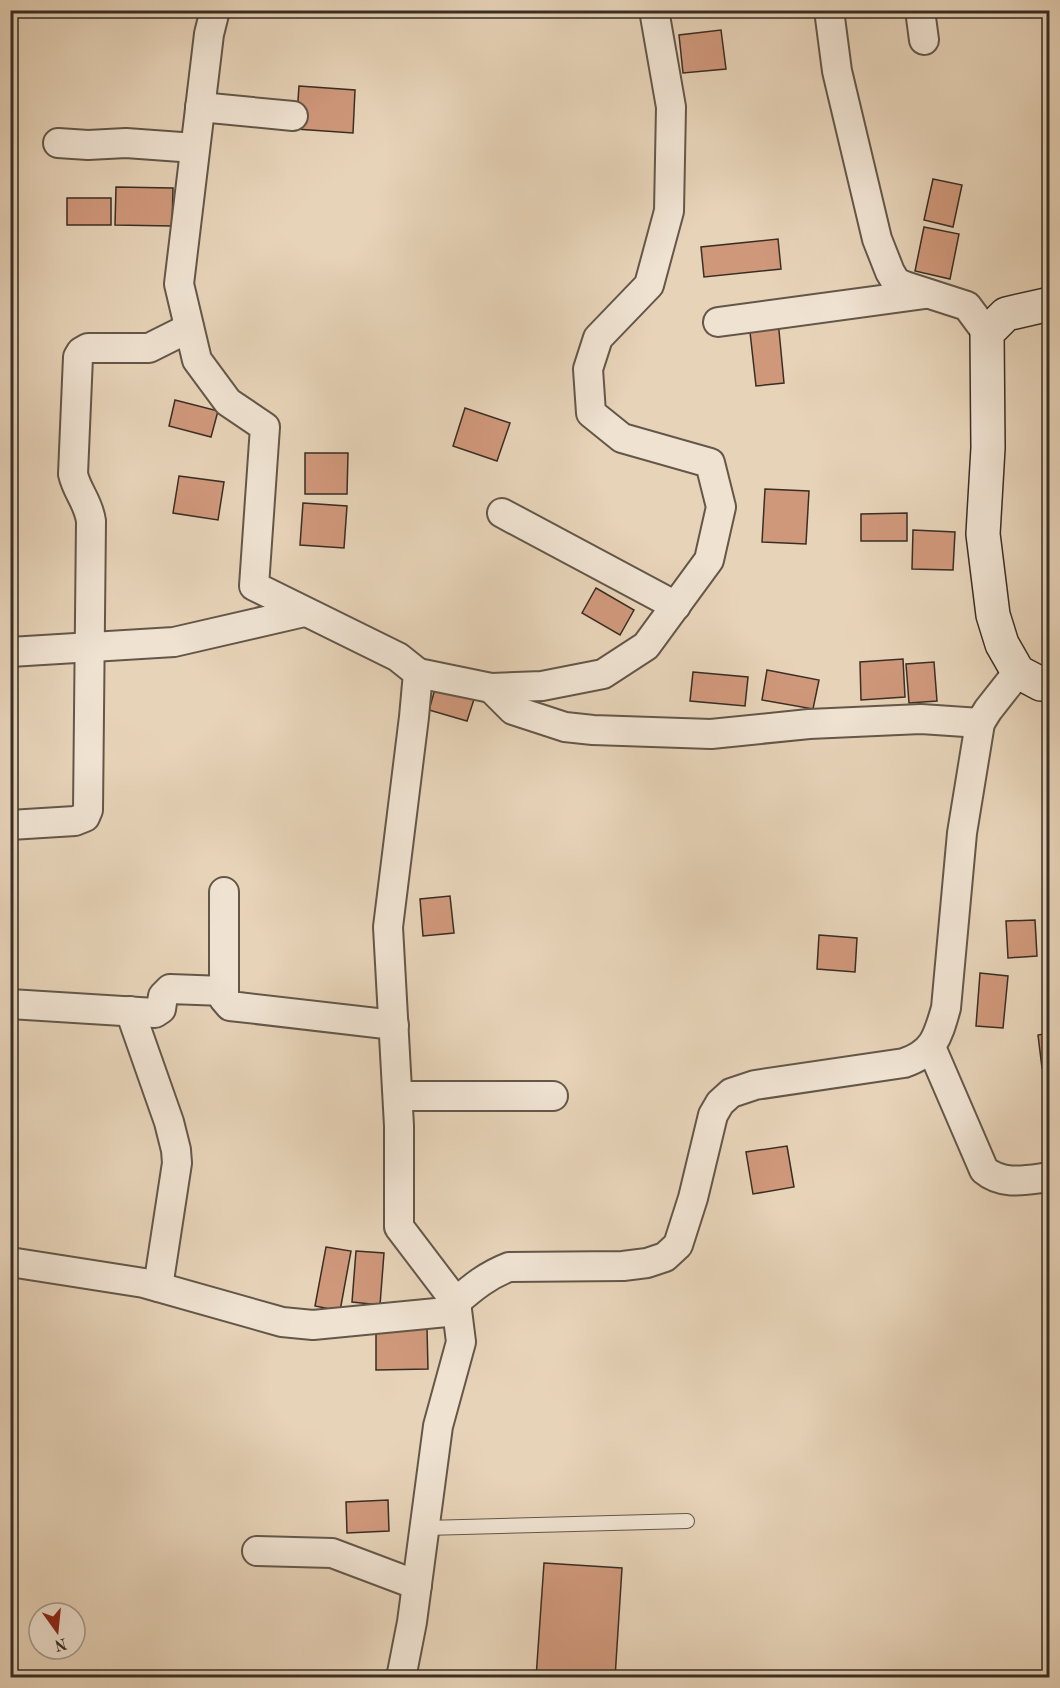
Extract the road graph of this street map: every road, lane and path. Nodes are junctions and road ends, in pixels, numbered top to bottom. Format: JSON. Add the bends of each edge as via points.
{"nodes":[{"id":1,"x":215,"y":10,"type":"edge"},
{"id":2,"x":654,"y":10,"type":"edge"},
{"id":3,"x":829,"y":10,"type":"edge"},
{"id":4,"x":920,"y":10,"type":"edge"},
{"id":5,"x":924,"y":40,"type":"dead end"},
{"id":6,"x":200,"y":107,"type":"junction"},
{"id":7,"x":293,"y":116,"type":"dead end"},
{"id":8,"x":58,"y":143,"type":"dead end"},
{"id":9,"x":195,"y":148,"type":"junction"},
{"id":10,"x":930,"y":294,"type":"junction"},
{"id":11,"x":1050,"y":304,"type":"edge"},
{"id":12,"x":718,"y":322,"type":"dead end"},
{"id":13,"x":189,"y":328,"type":"junction"},
{"id":14,"x":987,"y":333,"type":"junction"},
{"id":15,"x":502,"y":513,"type":"dead end"},
{"id":16,"x":676,"y":606,"type":"junction"},
{"id":17,"x":304,"y":612,"type":"junction"},
{"id":18,"x":89,"y":647,"type":"junction"},
{"id":19,"x":10,"y":652,"type":"edge"},
{"id":20,"x":1018,"y":672,"type":"junction"},
{"id":21,"x":418,"y":673,"type":"junction"},
{"id":22,"x":1050,"y":684,"type":"edge"},
{"id":23,"x":491,"y":688,"type":"junction"},
{"id":24,"x":980,"y":723,"type":"junction"},
{"id":25,"x":10,"y":825,"type":"edge"},
{"id":26,"x":224,"y":892,"type":"dead end"},
{"id":27,"x":224,"y":991,"type":"junction"},
{"id":28,"x":10,"y":1004,"type":"edge"},
{"id":29,"x":130,"y":1011,"type":"junction"},
{"id":30,"x":394,"y":1025,"type":"junction"},
{"id":31,"x":931,"y":1047,"type":"junction"},
{"id":32,"x":398,"y":1096,"type":"junction"},
{"id":33,"x":553,"y":1096,"type":"dead end"},
{"id":34,"x":1050,"y":1177,"type":"edge"},
{"id":35,"x":10,"y":1262,"type":"edge"},
{"id":36,"x":158,"y":1287,"type":"junction"},
{"id":37,"x":457,"y":1306,"type":"junction"},
{"id":38,"x":687,"y":1521,"type":"dead end"},
{"id":39,"x":425,"y":1528,"type":"junction"},
{"id":40,"x":257,"y":1551,"type":"dead end"},
{"id":41,"x":417,"y":1585,"type":"junction"},
{"id":42,"x":401,"y":1677,"type":"edge"}],
"edges":[{"from":1,"to":6,"type":"street"},
{"from":2,"to":16,"type":"street","via":[[671,107],[669,212],[649,285],[598,338],[588,369],[591,413],[622,438],[710,463],[721,507],[709,560]]},
{"from":3,"to":10,"type":"street","via":[[837,71],[878,239],[896,282]]},
{"from":4,"to":5,"type":"street"},
{"from":6,"to":7,"type":"street"},
{"from":6,"to":9,"type":"street"},
{"from":8,"to":9,"type":"street"},
{"from":9,"to":13,"type":"street","via":[[179,284]]},
{"from":10,"to":12,"type":"street"},
{"from":10,"to":14,"type":"street","via":[[967,306]]},
{"from":11,"to":14,"type":"street","via":[[1006,314]]},
{"from":13,"to":17,"type":"street","via":[[196,360],[228,402],[265,427],[254,586]]},
{"from":13,"to":18,"type":"street","via":[[149,348],[88,348],[78,357],[73,474],[91,521]]},
{"from":14,"to":20,"type":"street","via":[[988,448],[983,534],[993,615],[1002,644]]},
{"from":15,"to":16,"type":"street"},
{"from":16,"to":23,"type":"street","via":[[646,646],[603,674],[542,687]]},
{"from":17,"to":18,"type":"street","via":[[174,642]]},
{"from":17,"to":21,"type":"street","via":[[398,657]]},
{"from":18,"to":19,"type":"street"},
{"from":18,"to":25,"type":"street","via":[[85,817]]},
{"from":20,"to":22,"type":"street","via":[[1041,684]]},
{"from":20,"to":24,"type":"street"},
{"from":21,"to":23,"type":"street"},
{"from":21,"to":30,"type":"street","via":[[388,927]]},
{"from":23,"to":24,"type":"street","via":[[513,710],[565,727],[593,730],[711,734],[909,719]]},
{"from":24,"to":31,"type":"street","via":[[962,832],[946,1008]]},
{"from":26,"to":27,"type":"street"},
{"from":27,"to":29,"type":"street","via":[[170,989],[165,992],[158,1012]]},
{"from":27,"to":30,"type":"street","via":[[230,1006]]},
{"from":28,"to":29,"type":"street"},
{"from":29,"to":36,"type":"street","via":[[170,1122],[176,1150]]},
{"from":30,"to":32,"type":"street"},
{"from":31,"to":34,"type":"street","via":[[984,1170],[993,1178],[1008,1181]]},
{"from":31,"to":37,"type":"street","via":[[919,1058],[904,1063],[755,1085],[731,1093],[713,1115],[678,1245],[665,1257],[623,1266],[509,1268],[481,1281]]},
{"from":32,"to":33,"type":"street"},
{"from":32,"to":37,"type":"street","via":[[399,1227]]},
{"from":35,"to":36,"type":"street"},
{"from":36,"to":37,"type":"street","via":[[296,1324]]},
{"from":37,"to":39,"type":"street","via":[[461,1341],[438,1426]]},
{"from":38,"to":39,"type":"lane"},
{"from":39,"to":41,"type":"street"},
{"from":40,"to":41,"type":"street","via":[[332,1553]]},
{"from":41,"to":42,"type":"street"}]}
